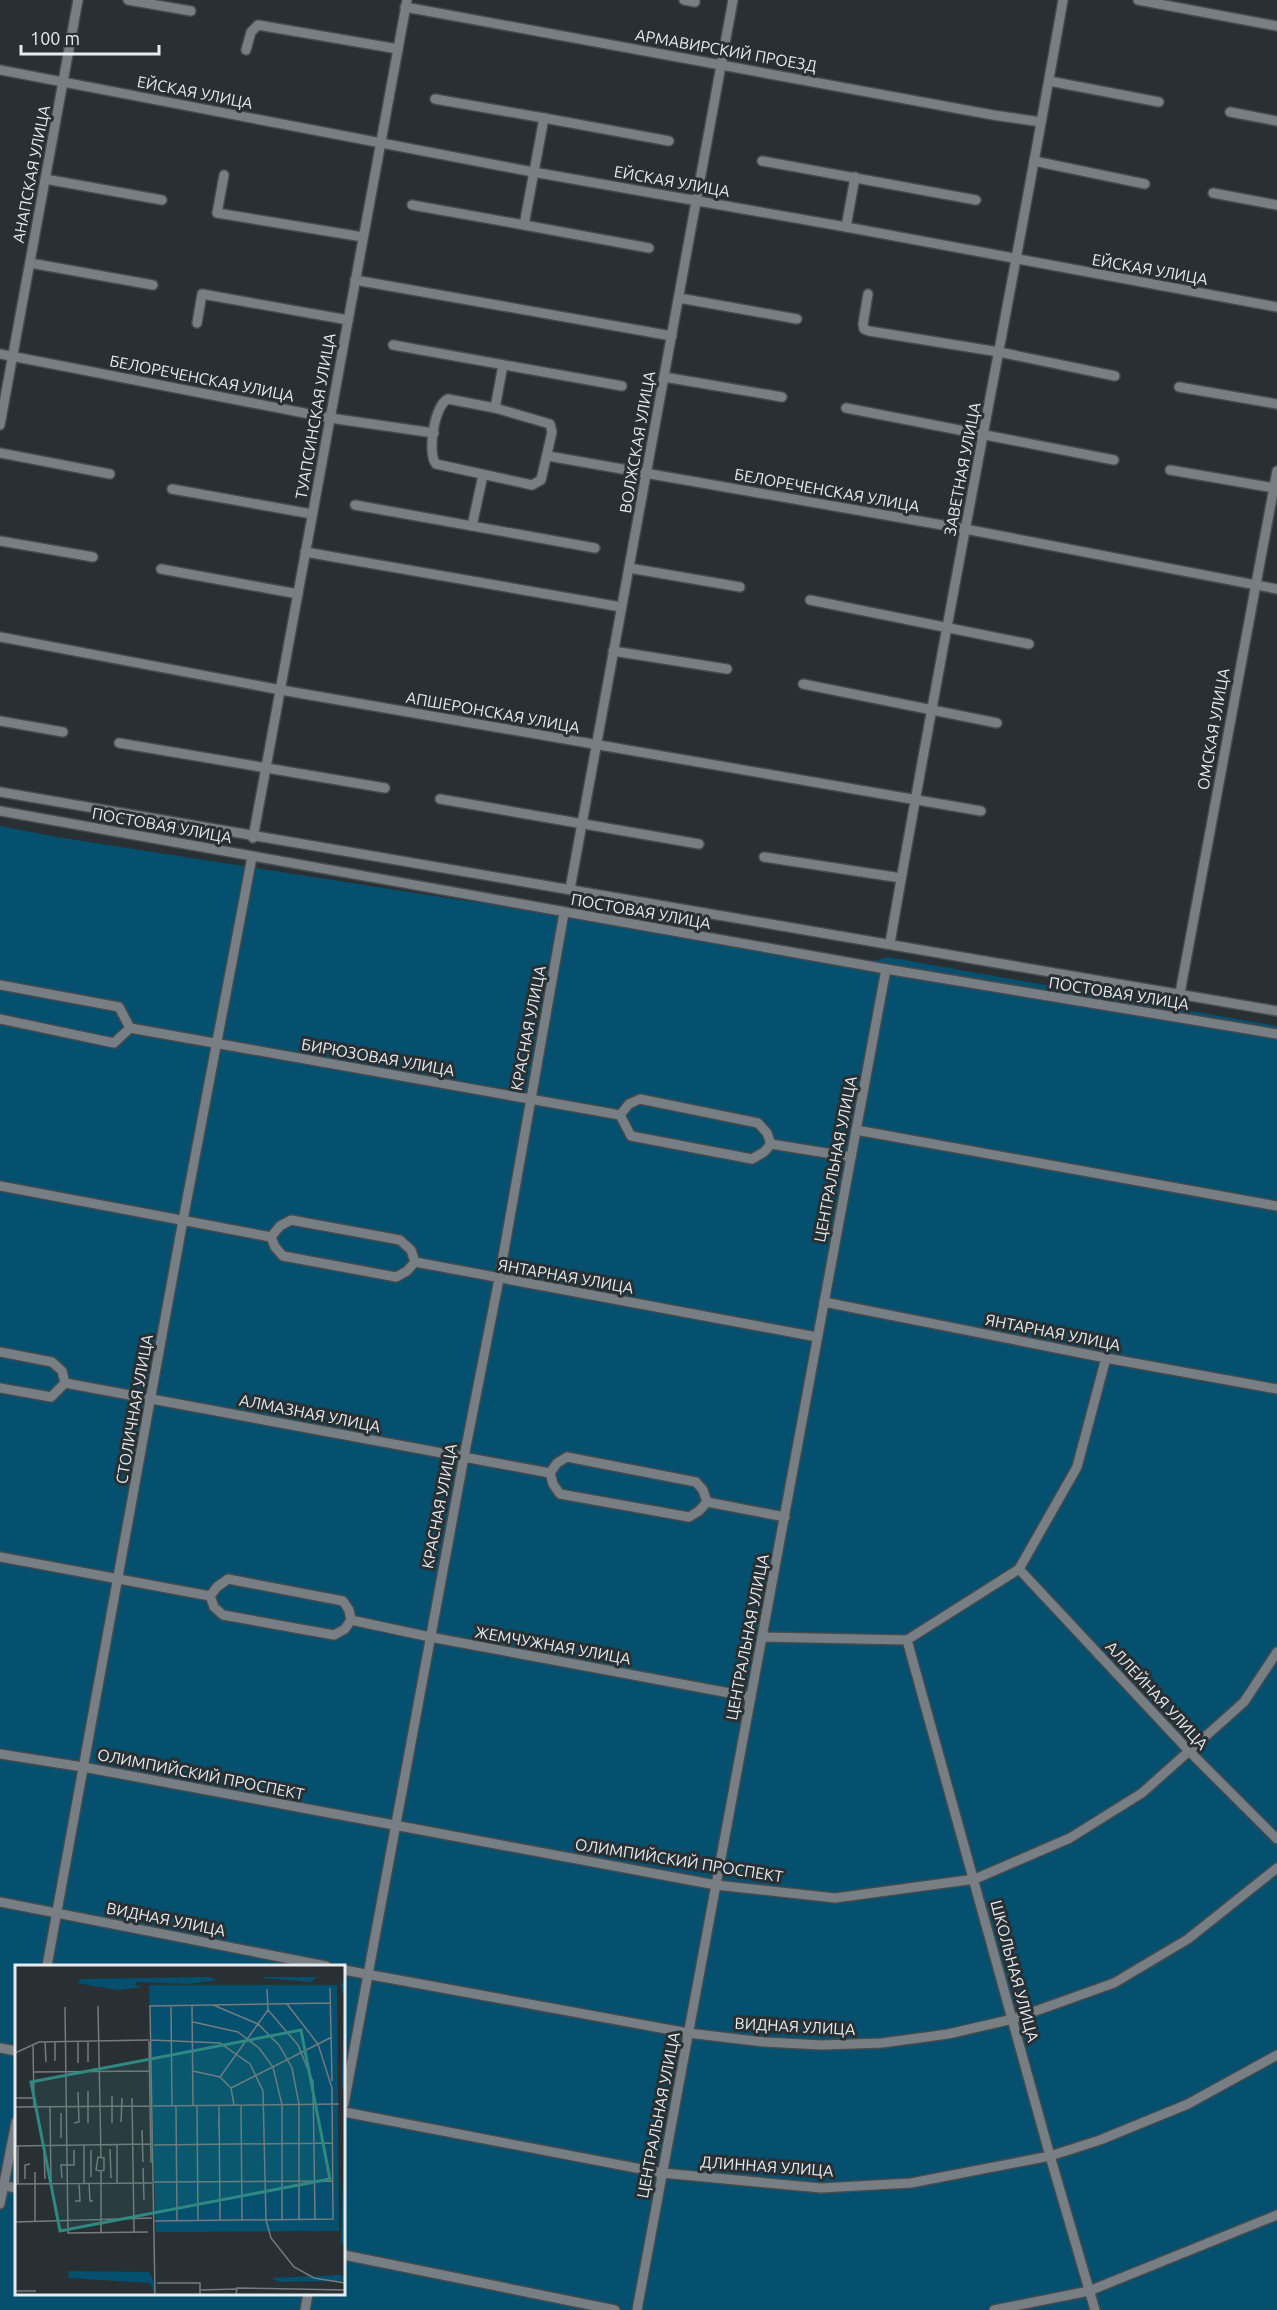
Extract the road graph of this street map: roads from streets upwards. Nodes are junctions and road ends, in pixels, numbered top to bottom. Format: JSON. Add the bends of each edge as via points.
{"nodes":[{"id":1,"x":78,"y":0,"type":"edge"},
{"id":2,"x":128,"y":0,"type":"edge"},
{"id":3,"x":684,"y":0,"type":"edge"},
{"id":4,"x":734,"y":0,"type":"edge"},
{"id":5,"x":1063,"y":0,"type":"edge"},
{"id":6,"x":1141,"y":0,"type":"edge"},
{"id":7,"x":696,"y":2,"type":"dead end"},
{"id":8,"x":406,"y":4,"type":"edge"},
{"id":9,"x":190,"y":11,"type":"dead end"},
{"id":10,"x":1277,"y":26,"type":"edge"},
{"id":11,"x":246,"y":50,"type":"dead end"},
{"id":12,"x":398,"y":50,"type":"junction"},
{"id":13,"x":722,"y":65,"type":"junction"},
{"id":14,"x":0,"y":70,"type":"edge"},
{"id":15,"x":1049,"y":81,"type":"junction"},
{"id":16,"x":63,"y":82,"type":"junction"},
{"id":17,"x":435,"y":99,"type":"dead end"},
{"id":18,"x":1159,"y":102,"type":"dead end"},
{"id":19,"x":1230,"y":112,"type":"dead end"},
{"id":20,"x":544,"y":118,"type":"junction"},
{"id":21,"x":1277,"y":121,"type":"edge"},
{"id":22,"x":1041,"y":122,"type":"junction"},
{"id":23,"x":669,"y":141,"type":"dead end"},
{"id":24,"x":381,"y":143,"type":"junction"},
{"id":25,"x":762,"y":161,"type":"dead end"},
{"id":26,"x":1034,"y":161,"type":"junction"},
{"id":27,"x":533,"y":172,"type":"junction"},
{"id":28,"x":224,"y":175,"type":"dead end"},
{"id":29,"x":855,"y":177,"type":"junction"},
{"id":30,"x":45,"y":179,"type":"junction"},
{"id":31,"x":1145,"y":184,"type":"dead end"},
{"id":32,"x":1213,"y":193,"type":"dead end"},
{"id":33,"x":162,"y":200,"type":"dead end"},
{"id":34,"x":697,"y":200,"type":"junction"},
{"id":35,"x":976,"y":200,"type":"dead end"},
{"id":36,"x":412,"y":205,"type":"dead end"},
{"id":37,"x":1277,"y":205,"type":"edge"},
{"id":38,"x":524,"y":225,"type":"junction"},
{"id":39,"x":846,"y":227,"type":"junction"},
{"id":40,"x":363,"y":237,"type":"junction"},
{"id":41,"x":649,"y":248,"type":"dead end"},
{"id":42,"x":1015,"y":260,"type":"junction"},
{"id":43,"x":30,"y":263,"type":"junction"},
{"id":44,"x":356,"y":280,"type":"junction"},
{"id":45,"x":153,"y":285,"type":"dead end"},
{"id":46,"x":868,"y":294,"type":"dead end"},
{"id":47,"x":679,"y":298,"type":"junction"},
{"id":48,"x":1277,"y":307,"type":"edge"},
{"id":49,"x":797,"y":319,"type":"dead end"},
{"id":50,"x":348,"y":320,"type":"junction"},
{"id":51,"x":197,"y":323,"type":"dead end"},
{"id":52,"x":672,"y":336,"type":"junction"},
{"id":53,"x":393,"y":345,"type":"dead end"},
{"id":54,"x":999,"y":352,"type":"junction"},
{"id":55,"x":0,"y":354,"type":"edge"},
{"id":56,"x":12,"y":357,"type":"junction"},
{"id":57,"x":503,"y":365,"type":"junction"},
{"id":58,"x":1115,"y":376,"type":"dead end"},
{"id":59,"x":664,"y":377,"type":"junction"},
{"id":60,"x":622,"y":386,"type":"dead end"},
{"id":61,"x":1179,"y":387,"type":"dead end"},
{"id":62,"x":782,"y":397,"type":"dead end"},
{"id":63,"x":1277,"y":404,"type":"edge"},
{"id":64,"x":495,"y":408,"type":"junction"},
{"id":65,"x":846,"y":408,"type":"dead end"},
{"id":66,"x":330,"y":418,"type":"junction"},
{"id":67,"x":0,"y":425,"type":"edge"},
{"id":68,"x":434,"y":433,"type":"junction"},
{"id":69,"x":984,"y":434,"type":"junction"},
{"id":70,"x":0,"y":453,"type":"edge"},
{"id":71,"x":548,"y":456,"type":"junction"},
{"id":72,"x":1114,"y":460,"type":"dead end"},
{"id":73,"x":1170,"y":470,"type":"dead end"},
{"id":74,"x":1277,"y":471,"type":"edge"},
{"id":75,"x":110,"y":474,"type":"dead end"},
{"id":76,"x":646,"y":474,"type":"junction"},
{"id":77,"x":483,"y":475,"type":"junction"},
{"id":78,"x":1274,"y":488,"type":"junction"},
{"id":79,"x":172,"y":489,"type":"dead end"},
{"id":80,"x":355,"y":505,"type":"dead end"},
{"id":81,"x":312,"y":514,"type":"junction"},
{"id":82,"x":472,"y":526,"type":"junction"},
{"id":83,"x":965,"y":529,"type":"junction"},
{"id":84,"x":0,"y":541,"type":"edge"},
{"id":85,"x":595,"y":548,"type":"dead end"},
{"id":86,"x":305,"y":552,"type":"junction"},
{"id":87,"x":93,"y":557,"type":"dead end"},
{"id":88,"x":629,"y":568,"type":"junction"},
{"id":89,"x":161,"y":569,"type":"dead end"},
{"id":90,"x":1255,"y":585,"type":"junction"},
{"id":91,"x":740,"y":587,"type":"dead end"},
{"id":92,"x":1277,"y":589,"type":"edge"},
{"id":93,"x":298,"y":594,"type":"junction"},
{"id":94,"x":810,"y":600,"type":"dead end"},
{"id":95,"x":621,"y":607,"type":"junction"},
{"id":96,"x":948,"y":629,"type":"junction"},
{"id":97,"x":0,"y":637,"type":"edge"},
{"id":98,"x":1029,"y":644,"type":"dead end"},
{"id":99,"x":614,"y":651,"type":"junction"},
{"id":100,"x":727,"y":669,"type":"dead end"},
{"id":101,"x":803,"y":684,"type":"dead end"},
{"id":102,"x":281,"y":690,"type":"junction"},
{"id":103,"x":932,"y":711,"type":"junction"},
{"id":104,"x":0,"y":721,"type":"edge"},
{"id":105,"x":997,"y":723,"type":"dead end"},
{"id":106,"x":63,"y":732,"type":"dead end"},
{"id":107,"x":119,"y":743,"type":"dead end"},
{"id":108,"x":596,"y":745,"type":"junction"},
{"id":109,"x":266,"y":767,"type":"junction"},
{"id":110,"x":385,"y":788,"type":"dead end"},
{"id":111,"x":0,"y":792,"type":"edge"},
{"id":112,"x":440,"y":799,"type":"dead end"},
{"id":113,"x":914,"y":800,"type":"junction"},
{"id":114,"x":981,"y":811,"type":"dead end"},
{"id":115,"x":0,"y":812,"type":"edge"},
{"id":116,"x":582,"y":823,"type":"junction"},
{"id":117,"x":253,"y":838,"type":"junction"},
{"id":118,"x":699,"y":844,"type":"dead end"},
{"id":119,"x":252,"y":856,"type":"junction"},
{"id":120,"x":764,"y":857,"type":"dead end"},
{"id":121,"x":901,"y":878,"type":"junction"},
{"id":122,"x":570,"y":889,"type":"junction"},
{"id":123,"x":564,"y":913,"type":"junction"},
{"id":124,"x":890,"y":943,"type":"junction"},
{"id":125,"x":886,"y":969,"type":"junction"},
{"id":126,"x":0,"y":985,"type":"edge"},
{"id":127,"x":1180,"y":993,"type":"junction"},
{"id":128,"x":1277,"y":1011,"type":"edge"},
{"id":129,"x":0,"y":1019,"type":"edge"},
{"id":130,"x":130,"y":1028,"type":"junction"},
{"id":131,"x":1277,"y":1034,"type":"edge"},
{"id":132,"x":216,"y":1042,"type":"junction"},
{"id":133,"x":530,"y":1100,"type":"junction"},
{"id":134,"x":620,"y":1115,"type":"junction"},
{"id":135,"x":856,"y":1130,"type":"junction"},
{"id":136,"x":771,"y":1144,"type":"junction"},
{"id":137,"x":851,"y":1157,"type":"junction"},
{"id":138,"x":0,"y":1186,"type":"edge"},
{"id":139,"x":1277,"y":1206,"type":"edge"},
{"id":140,"x":183,"y":1220,"type":"junction"},
{"id":141,"x":271,"y":1236,"type":"junction"},
{"id":142,"x":415,"y":1262,"type":"junction"},
{"id":143,"x":499,"y":1279,"type":"junction"},
{"id":144,"x":824,"y":1302,"type":"junction"},
{"id":145,"x":817,"y":1337,"type":"junction"},
{"id":146,"x":0,"y":1352,"type":"edge"},
{"id":147,"x":1106,"y":1358,"type":"junction"},
{"id":148,"x":65,"y":1383,"type":"junction"},
{"id":149,"x":0,"y":1388,"type":"edge"},
{"id":150,"x":1277,"y":1389,"type":"edge"},
{"id":151,"x":151,"y":1398,"type":"junction"},
{"id":152,"x":464,"y":1457,"type":"junction"},
{"id":153,"x":550,"y":1473,"type":"junction"},
{"id":154,"x":707,"y":1502,"type":"junction"},
{"id":155,"x":785,"y":1517,"type":"junction"},
{"id":156,"x":0,"y":1557,"type":"edge"},
{"id":157,"x":1019,"y":1569,"type":"junction"},
{"id":158,"x":118,"y":1578,"type":"junction"},
{"id":159,"x":210,"y":1596,"type":"junction"},
{"id":160,"x":351,"y":1620,"type":"junction"},
{"id":161,"x":430,"y":1637,"type":"junction"},
{"id":162,"x":762,"y":1637,"type":"junction"},
{"id":163,"x":907,"y":1640,"type":"junction"},
{"id":164,"x":1277,"y":1652,"type":"edge"},
{"id":165,"x":751,"y":1697,"type":"junction"},
{"id":166,"x":1189,"y":1751,"type":"junction"},
{"id":167,"x":0,"y":1754,"type":"edge"},
{"id":168,"x":84,"y":1767,"type":"junction"},
{"id":169,"x":395,"y":1826,"type":"junction"},
{"id":170,"x":1277,"y":1839,"type":"edge"},
{"id":171,"x":1277,"y":1868,"type":"edge"},
{"id":172,"x":975,"y":1879,"type":"junction"},
{"id":173,"x":716,"y":1885,"type":"junction"},
{"id":174,"x":0,"y":1902,"type":"edge"},
{"id":175,"x":57,"y":1912,"type":"junction"},
{"id":176,"x":47,"y":1965,"type":"edge"},
{"id":177,"x":321,"y":1965,"type":"edge"},
{"id":178,"x":345,"y":1970,"type":"edge"},
{"id":179,"x":368,"y":1975,"type":"junction"},
{"id":180,"x":1013,"y":2019,"type":"junction"},
{"id":181,"x":688,"y":2033,"type":"junction"},
{"id":182,"x":0,"y":2048,"type":"edge"},
{"id":183,"x":15,"y":2051,"type":"edge"},
{"id":184,"x":1277,"y":2055,"type":"edge"},
{"id":185,"x":345,"y":2099,"type":"edge"},
{"id":186,"x":345,"y":2112,"type":"edge"},
{"id":187,"x":15,"y":2126,"type":"edge"},
{"id":188,"x":1050,"y":2156,"type":"junction"},
{"id":189,"x":662,"y":2173,"type":"junction"},
{"id":190,"x":2,"y":2185,"type":"edge"},
{"id":191,"x":0,"y":2204,"type":"edge"},
{"id":192,"x":1277,"y":2215,"type":"edge"},
{"id":193,"x":345,"y":2255,"type":"edge"},
{"id":194,"x":1089,"y":2291,"type":"junction"},
{"id":195,"x":308,"y":2295,"type":"edge"},
{"id":196,"x":305,"y":2310,"type":"edge"},
{"id":197,"x":615,"y":2310,"type":"edge"},
{"id":198,"x":637,"y":2310,"type":"edge"},
{"id":199,"x":994,"y":2310,"type":"edge"},
{"id":200,"x":1095,"y":2310,"type":"edge"}],
"edges":[{"from":1,"to":16,"type":"street","name":"АНАПСКАЯ УЛИЦА"},
{"from":2,"to":9,"type":"street"},
{"from":3,"to":7,"type":"street"},
{"from":4,"to":13,"type":"street","name":"ВОЛЖСКАЯ УЛИЦА"},
{"from":5,"to":15,"type":"street","name":"ЗАВЕТНАЯ УЛИЦА"},
{"from":6,"to":10,"type":"street"},
{"from":8,"to":12,"type":"street","name":"ТУАПСИНСКАЯ УЛИЦА"},
{"from":8,"to":13,"type":"street","name":"АРМАВИРСКИЙ ПРОЕЗД"},
{"from":11,"to":12,"type":"street","via":[[251,32],[258,25]]},
{"from":12,"to":24,"type":"street","name":"ТУАПСИНСКАЯ УЛИЦА"},
{"from":13,"to":22,"type":"street","name":"АРМАВИРСКИЙ ПРОЕЗД"},
{"from":13,"to":34,"type":"street","name":"ВОЛЖСКАЯ УЛИЦА"},
{"from":14,"to":16,"type":"street","name":"ЕЙСКАЯ УЛИЦА"},
{"from":15,"to":18,"type":"street"},
{"from":15,"to":22,"type":"street","name":"ЗАВЕТНАЯ УЛИЦА"},
{"from":16,"to":24,"type":"street","name":"ЕЙСКАЯ УЛИЦА"},
{"from":16,"to":30,"type":"street","name":"АНАПСКАЯ УЛИЦА"},
{"from":17,"to":20,"type":"street"},
{"from":19,"to":21,"type":"street"},
{"from":20,"to":23,"type":"street"},
{"from":20,"to":27,"type":"street"},
{"from":22,"to":26,"type":"street","name":"ЗАВЕТНАЯ УЛИЦА"},
{"from":24,"to":27,"type":"street","name":"ЕЙСКАЯ УЛИЦА"},
{"from":24,"to":40,"type":"street","name":"ТУАПСИНСКАЯ УЛИЦА"},
{"from":25,"to":29,"type":"street"},
{"from":26,"to":31,"type":"street"},
{"from":26,"to":42,"type":"street","name":"ЗАВЕТНАЯ УЛИЦА"},
{"from":27,"to":34,"type":"street","name":"ЕЙСКАЯ УЛИЦА"},
{"from":27,"to":38,"type":"street"},
{"from":28,"to":40,"type":"street","via":[[217,213]]},
{"from":29,"to":35,"type":"street"},
{"from":29,"to":39,"type":"street"},
{"from":30,"to":33,"type":"street"},
{"from":30,"to":43,"type":"street","name":"АНАПСКАЯ УЛИЦА"},
{"from":32,"to":37,"type":"street"},
{"from":34,"to":39,"type":"street","name":"ЕЙСКАЯ УЛИЦА"},
{"from":34,"to":47,"type":"street","name":"ВОЛЖСКАЯ УЛИЦА"},
{"from":36,"to":38,"type":"street"},
{"from":38,"to":41,"type":"street"},
{"from":39,"to":42,"type":"street","name":"ЕЙСКАЯ УЛИЦА"},
{"from":40,"to":44,"type":"street","name":"ТУАПСИНСКАЯ УЛИЦА"},
{"from":42,"to":48,"type":"street","name":"ЕЙСКАЯ УЛИЦА"},
{"from":42,"to":54,"type":"street","name":"ЗАВЕТНАЯ УЛИЦА"},
{"from":43,"to":45,"type":"street"},
{"from":43,"to":56,"type":"street","name":"АНАПСКАЯ УЛИЦА"},
{"from":44,"to":50,"type":"street","name":"ТУАПСИНСКАЯ УЛИЦА"},
{"from":44,"to":52,"type":"street"},
{"from":46,"to":54,"type":"street","via":[[864,329]]},
{"from":47,"to":49,"type":"street"},
{"from":47,"to":52,"type":"street","name":"ВОЛЖСКАЯ УЛИЦА"},
{"from":50,"to":51,"type":"street","via":[[202,294]]},
{"from":50,"to":66,"type":"street","name":"ТУАПСИНСКАЯ УЛИЦА"},
{"from":52,"to":59,"type":"street","name":"ВОЛЖСКАЯ УЛИЦА"},
{"from":53,"to":57,"type":"street"},
{"from":54,"to":58,"type":"street"},
{"from":54,"to":69,"type":"street","name":"ЗАВЕТНАЯ УЛИЦА"},
{"from":55,"to":56,"type":"street","name":"БЕЛОРЕЧЕНСКАЯ УЛИЦА"},
{"from":56,"to":66,"type":"street","name":"БЕЛОРЕЧЕНСКАЯ УЛИЦА"},
{"from":56,"to":67,"type":"street","name":"АНАПСКАЯ УЛИЦА"},
{"from":57,"to":60,"type":"street"},
{"from":57,"to":64,"type":"street"},
{"from":59,"to":62,"type":"street"},
{"from":59,"to":76,"type":"street","name":"ВОЛЖСКАЯ УЛИЦА"},
{"from":61,"to":63,"type":"street"},
{"from":64,"to":68,"type":"street","via":[[442,401]]},
{"from":64,"to":71,"type":"street","via":[[550,424]]},
{"from":65,"to":69,"type":"street"},
{"from":66,"to":68,"type":"street","name":"БЕЛОРЕЧЕНСКАЯ УЛИЦА"},
{"from":66,"to":81,"type":"street","name":"ТУАПСИНСКАЯ УЛИЦА"},
{"from":68,"to":77,"type":"street","via":[[431,454],[436,464]]},
{"from":69,"to":72,"type":"street"},
{"from":69,"to":83,"type":"street","name":"ЗАВЕТНАЯ УЛИЦА"},
{"from":70,"to":75,"type":"street"},
{"from":71,"to":76,"type":"street","name":"БЕЛОРЕЧЕНСКАЯ УЛИЦА"},
{"from":71,"to":77,"type":"street","via":[[538,484]]},
{"from":73,"to":78,"type":"street"},
{"from":74,"to":78,"type":"street","name":"ОМСКАЯ УЛИЦА"},
{"from":76,"to":83,"type":"street","name":"БЕЛОРЕЧЕНСКАЯ УЛИЦА"},
{"from":76,"to":88,"type":"street","name":"ВОЛЖСКАЯ УЛИЦА"},
{"from":77,"to":82,"type":"street"},
{"from":78,"to":90,"type":"street","name":"ОМСКАЯ УЛИЦА"},
{"from":79,"to":81,"type":"street"},
{"from":80,"to":82,"type":"street"},
{"from":81,"to":86,"type":"street","name":"ТУАПСИНСКАЯ УЛИЦА"},
{"from":82,"to":85,"type":"street"},
{"from":83,"to":90,"type":"street","name":"БЕЛОРЕЧЕНСКАЯ УЛИЦА"},
{"from":83,"to":96,"type":"street","name":"ЗАВЕТНАЯ УЛИЦА"},
{"from":84,"to":87,"type":"street"},
{"from":86,"to":93,"type":"street","name":"ТУАПСИНСКАЯ УЛИЦА"},
{"from":86,"to":95,"type":"street"},
{"from":88,"to":91,"type":"street"},
{"from":88,"to":95,"type":"street","name":"ВОЛЖСКАЯ УЛИЦА"},
{"from":89,"to":93,"type":"street"},
{"from":90,"to":92,"type":"street","name":"БЕЛОРЕЧЕНСКАЯ УЛИЦА"},
{"from":90,"to":127,"type":"street","name":"ОМСКАЯ УЛИЦА"},
{"from":93,"to":102,"type":"street","name":"ТУАПСИНСКАЯ УЛИЦА"},
{"from":94,"to":96,"type":"street"},
{"from":95,"to":99,"type":"street","name":"ВОЛЖСКАЯ УЛИЦА"},
{"from":96,"to":98,"type":"street"},
{"from":96,"to":103,"type":"street","name":"ЗАВЕТНАЯ УЛИЦА"},
{"from":97,"to":102,"type":"street","name":"АПШЕРОНСКАЯ УЛИЦА"},
{"from":99,"to":100,"type":"street"},
{"from":99,"to":108,"type":"street","name":"ВОЛЖСКАЯ УЛИЦА"},
{"from":101,"to":103,"type":"street"},
{"from":102,"to":108,"type":"street","name":"АПШЕРОНСКАЯ УЛИЦА"},
{"from":102,"to":109,"type":"street","name":"ТУАПСИНСКАЯ УЛИЦА"},
{"from":103,"to":105,"type":"street"},
{"from":103,"to":113,"type":"street","name":"ЗАВЕТНАЯ УЛИЦА"},
{"from":104,"to":106,"type":"street"},
{"from":107,"to":109,"type":"street"},
{"from":108,"to":113,"type":"street","name":"АПШЕРОНСКАЯ УЛИЦА"},
{"from":108,"to":116,"type":"street","name":"ВОЛЖСКАЯ УЛИЦА"},
{"from":109,"to":110,"type":"street"},
{"from":109,"to":117,"type":"street","name":"ТУАПСИНСКАЯ УЛИЦА"},
{"from":111,"to":117,"type":"street","name":"ПОСТОВАЯ УЛИЦА"},
{"from":112,"to":116,"type":"street"},
{"from":113,"to":114,"type":"street","name":"АПШЕРОНСКАЯ УЛИЦА"},
{"from":113,"to":121,"type":"street","name":"ЗАВЕТНАЯ УЛИЦА"},
{"from":115,"to":119,"type":"street","name":"ПОСТОВАЯ УЛИЦА"},
{"from":116,"to":118,"type":"street"},
{"from":116,"to":122,"type":"street","name":"ВОЛЖСКАЯ УЛИЦА"},
{"from":117,"to":122,"type":"street","name":"ПОСТОВАЯ УЛИЦА"},
{"from":119,"to":123,"type":"street","name":"ПОСТОВАЯ УЛИЦА"},
{"from":119,"to":132,"type":"street","name":"СТОЛИЧНАЯ УЛИЦА"},
{"from":120,"to":121,"type":"street"},
{"from":121,"to":124,"type":"street","name":"ЗАВЕТНАЯ УЛИЦА"},
{"from":122,"to":124,"type":"street","name":"ПОСТОВАЯ УЛИЦА"},
{"from":123,"to":125,"type":"street","name":"ПОСТОВАЯ УЛИЦА"},
{"from":123,"to":133,"type":"street","name":"КРАСНАЯ УЛИЦА"},
{"from":124,"to":127,"type":"street","name":"ПОСТОВАЯ УЛИЦА"},
{"from":125,"to":131,"type":"street","name":"ПОСТОВАЯ УЛИЦА"},
{"from":125,"to":135,"type":"street","name":"ЦЕНТРАЛЬНАЯ УЛИЦА"},
{"from":126,"to":130,"type":"street","via":[[119,1007]]},
{"from":127,"to":128,"type":"street","name":"ПОСТОВАЯ УЛИЦА"},
{"from":129,"to":130,"type":"street","via":[[114,1043]]},
{"from":130,"to":132,"type":"street","name":"БИРЮЗОВАЯ УЛИЦА"},
{"from":132,"to":133,"type":"street","name":"БИРЮЗОВАЯ УЛИЦА"},
{"from":132,"to":140,"type":"street","name":"СТОЛИЧНАЯ УЛИЦА"},
{"from":133,"to":134,"type":"street","name":"БИРЮЗОВАЯ УЛИЦА"},
{"from":133,"to":143,"type":"street","name":"КРАСНАЯ УЛИЦА"},
{"from":134,"to":136,"type":"street","via":[[631,1136],[752,1159]]},
{"from":134,"to":136,"type":"street","via":[[640,1099],[758,1123]]},
{"from":135,"to":137,"type":"street","name":"ЦЕНТРАЛЬНАЯ УЛИЦА"},
{"from":135,"to":139,"type":"street"},
{"from":136,"to":137,"type":"street"},
{"from":137,"to":144,"type":"street","name":"ЦЕНТРАЛЬНАЯ УЛИЦА"},
{"from":138,"to":140,"type":"street"},
{"from":140,"to":141,"type":"street"},
{"from":140,"to":151,"type":"street","name":"СТОЛИЧНАЯ УЛИЦА"},
{"from":141,"to":142,"type":"street","via":[[283,1256],[396,1277]]},
{"from":141,"to":142,"type":"street","via":[[291,1220],[400,1240],[411,1250]]},
{"from":142,"to":143,"type":"street","name":"ЯНТАРНАЯ УЛИЦА"},
{"from":143,"to":145,"type":"street","name":"ЯНТАРНАЯ УЛИЦА"},
{"from":143,"to":152,"type":"street","name":"КРАСНАЯ УЛИЦА"},
{"from":144,"to":145,"type":"street","name":"ЦЕНТРАЛЬНАЯ УЛИЦА"},
{"from":144,"to":147,"type":"street","name":"ЯНТАРНАЯ УЛИЦА"},
{"from":145,"to":155,"type":"street","name":"ЦЕНТРАЛЬНАЯ УЛИЦА"},
{"from":146,"to":148,"type":"street","via":[[52,1362],[62,1371]]},
{"from":147,"to":150,"type":"street","name":"ЯНТАРНАЯ УЛИЦА"},
{"from":147,"to":157,"type":"street","via":[[1077,1467]]},
{"from":148,"to":149,"type":"street","via":[[51,1397]]},
{"from":148,"to":151,"type":"street","name":"АЛМАЗНАЯ УЛИЦА"},
{"from":151,"to":152,"type":"street","name":"АЛМАЗНАЯ УЛИЦА"},
{"from":151,"to":158,"type":"street","name":"СТОЛИЧНАЯ УЛИЦА"},
{"from":152,"to":153,"type":"street","name":"АЛМАЗНАЯ УЛИЦА"},
{"from":152,"to":161,"type":"street","name":"КРАСНАЯ УЛИЦА"},
{"from":153,"to":154,"type":"street","via":[[560,1494],[688,1517]]},
{"from":153,"to":154,"type":"street","via":[[567,1457],[696,1482]]},
{"from":154,"to":155,"type":"street"},
{"from":155,"to":162,"type":"street","name":"ЦЕНТРАЛЬНАЯ УЛИЦА"},
{"from":156,"to":158,"type":"street"},
{"from":157,"to":163,"type":"street"},
{"from":157,"to":166,"type":"street","name":"АЛЛЕЙНАЯ УЛИЦА"},
{"from":158,"to":159,"type":"street"},
{"from":158,"to":168,"type":"street","name":"СТОЛИЧНАЯ УЛИЦА"},
{"from":159,"to":160,"type":"street","via":[[213,1607],[223,1615],[334,1635]]},
{"from":159,"to":160,"type":"street","via":[[228,1580],[343,1602],[350,1610]]},
{"from":160,"to":161,"type":"street","name":"ЖЕМЧУЖНАЯ УЛИЦА"},
{"from":161,"to":165,"type":"street","name":"ЖЕМЧУЖНАЯ УЛИЦА"},
{"from":161,"to":169,"type":"street","name":"КРАСНАЯ УЛИЦА"},
{"from":162,"to":163,"type":"street"},
{"from":162,"to":165,"type":"street","name":"ЦЕНТРАЛЬНАЯ УЛИЦА"},
{"from":163,"to":172,"type":"street","name":"ШКОЛЬНАЯ УЛИЦА"},
{"from":164,"to":166,"type":"street","name":"ОЛИМПИЙСКИЙ ПРОСПЕКТ","via":[[1244,1702]]},
{"from":165,"to":173,"type":"street","name":"ЦЕНТРАЛЬНАЯ УЛИЦА"},
{"from":166,"to":170,"type":"street","name":"АЛЛЕЙНАЯ УЛИЦА"},
{"from":166,"to":172,"type":"street","name":"ОЛИМПИЙСКИЙ ПРОСПЕКТ","via":[[1142,1792],[1070,1838]]},
{"from":167,"to":168,"type":"street","name":"ОЛИМПИЙСКИЙ ПРОСПЕКТ"},
{"from":168,"to":169,"type":"street","name":"ОЛИМПИЙСКИЙ ПРОСПЕКТ"},
{"from":168,"to":175,"type":"street","name":"СТОЛИЧНАЯ УЛИЦА"},
{"from":169,"to":173,"type":"street","name":"ОЛИМПИЙСКИЙ ПРОСПЕКТ"},
{"from":169,"to":179,"type":"street","name":"КРАСНАЯ УЛИЦА"},
{"from":171,"to":180,"type":"street","name":"ВИДНАЯ УЛИЦА","via":[[1188,1940],[1114,1983]]},
{"from":172,"to":173,"type":"street","name":"ОЛИМПИЙСКИЙ ПРОСПЕКТ","via":[[835,1898]]},
{"from":172,"to":180,"type":"street","name":"ШКОЛЬНАЯ УЛИЦА"},
{"from":173,"to":181,"type":"street","name":"ЦЕНТРАЛЬНАЯ УЛИЦА"},
{"from":174,"to":175,"type":"street","name":"ВИДНАЯ УЛИЦА"},
{"from":175,"to":176,"type":"street","name":"СТОЛИЧНАЯ УЛИЦА"},
{"from":175,"to":177,"type":"street","name":"ВИДНАЯ УЛИЦА"},
{"from":178,"to":179,"type":"street","name":"ВИДНАЯ УЛИЦА"},
{"from":179,"to":181,"type":"street","name":"ВИДНАЯ УЛИЦА"},
{"from":179,"to":185,"type":"street","name":"КРАСНАЯ УЛИЦА"},
{"from":180,"to":181,"type":"street","name":"ВИДНАЯ УЛИЦА","via":[[948,2034],[882,2043],[822,2045]]},
{"from":180,"to":188,"type":"street","name":"ШКОЛЬНАЯ УЛИЦА"},
{"from":181,"to":189,"type":"street","name":"ЦЕНТРАЛЬНАЯ УЛИЦА"},
{"from":182,"to":183,"type":"street"},
{"from":184,"to":188,"type":"street","name":"ДЛИННАЯ УЛИЦА","via":[[1188,2104]]},
{"from":186,"to":189,"type":"street","name":"ДЛИННАЯ УЛИЦА"},
{"from":187,"to":190,"type":"street"},
{"from":188,"to":189,"type":"street","name":"ДЛИННАЯ УЛИЦА","via":[[911,2184],[821,2188]]},
{"from":188,"to":194,"type":"street","name":"ШКОЛЬНАЯ УЛИЦА"},
{"from":189,"to":198,"type":"street","name":"ЦЕНТРАЛЬНАЯ УЛИЦА"},
{"from":190,"to":191,"type":"street"},
{"from":192,"to":194,"type":"street"},
{"from":193,"to":197,"type":"street"},
{"from":194,"to":199,"type":"street"},
{"from":194,"to":200,"type":"street","name":"ШКОЛЬНАЯ УЛИЦА"},
{"from":195,"to":196,"type":"street"}]}
